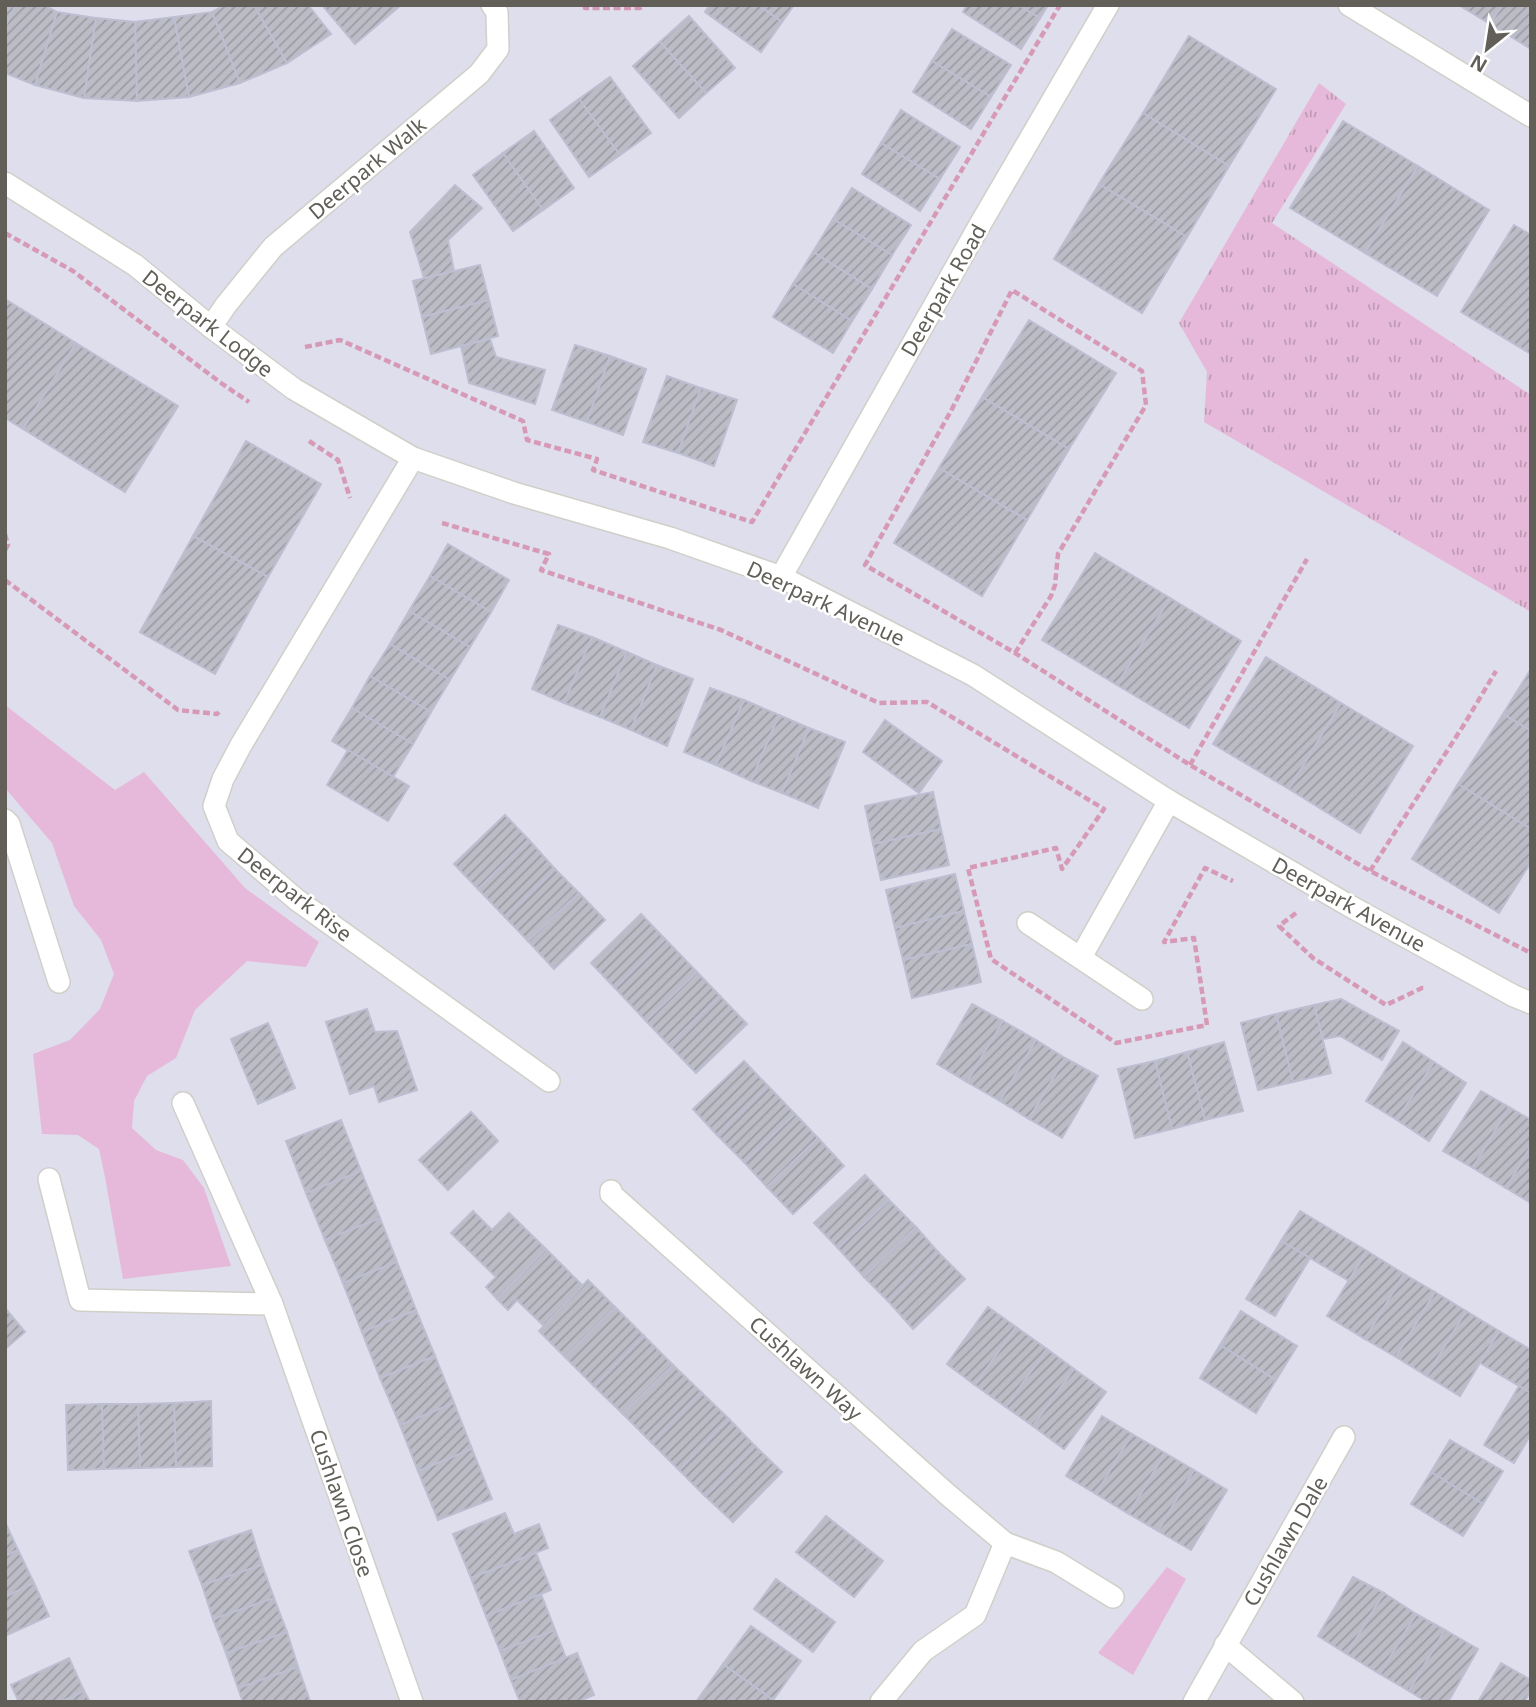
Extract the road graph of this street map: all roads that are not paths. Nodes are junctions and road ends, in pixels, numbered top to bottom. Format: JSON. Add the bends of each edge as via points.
{"nodes":[{"id":1,"x":492,"y":5,"type":"edge"},
{"id":2,"x":1108,"y":5,"type":"edge"},
{"id":3,"x":1349,"y":5,"type":"edge"},
{"id":4,"x":1531,"y":116,"type":"edge"},
{"id":5,"x":5,"y":183,"type":"edge"},
{"id":6,"x":211,"y":327,"type":"junction"},
{"id":7,"x":413,"y":458,"type":"junction"},
{"id":8,"x":781,"y":577,"type":"junction"},
{"id":9,"x":1169,"y":801,"type":"junction"},
{"id":10,"x":5,"y":820,"type":"edge"},
{"id":11,"x":1028,"y":923,"type":"dead end"},
{"id":12,"x":1082,"y":957,"type":"junction"},
{"id":13,"x":59,"y":982,"type":"dead end"},
{"id":14,"x":1142,"y":999,"type":"dead end"},
{"id":15,"x":1531,"y":1003,"type":"edge"},
{"id":16,"x":548,"y":1081,"type":"dead end"},
{"id":17,"x":183,"y":1103,"type":"dead end"},
{"id":18,"x":49,"y":1179,"type":"dead end"},
{"id":19,"x":611,"y":1191,"type":"dead end"},
{"id":20,"x":272,"y":1304,"type":"junction"},
{"id":21,"x":1344,"y":1437,"type":"dead end"},
{"id":22,"x":1005,"y":1543,"type":"junction"},
{"id":23,"x":1113,"y":1597,"type":"dead end"},
{"id":24,"x":1225,"y":1645,"type":"junction"},
{"id":25,"x":882,"y":1700,"type":"edge"},
{"id":26,"x":412,"y":1702,"type":"edge"},
{"id":27,"x":1194,"y":1702,"type":"edge"},
{"id":28,"x":1293,"y":1702,"type":"edge"}],
"edges":[{"from":1,"to":6,"type":"street","name":"Deerpark Walk","via":[[497,12],[498,49],[479,74],[273,247]]},
{"from":2,"to":8,"type":"street","name":"Deerpark Road"},
{"from":3,"to":4,"type":"street"},
{"from":5,"to":6,"type":"street","name":"Deerpark Lodge","via":[[135,265]]},
{"from":6,"to":7,"type":"street","name":"Deerpark Lodge","via":[[293,389]]},
{"from":7,"to":8,"type":"street","name":"Deerpark Avenue"},
{"from":7,"to":16,"type":"street","name":"Deerpark Rise","via":[[241,745],[214,806],[228,841],[297,900]]},
{"from":8,"to":9,"type":"street","name":"Deerpark Avenue","via":[[973,675]]},
{"from":9,"to":12,"type":"street"},
{"from":9,"to":15,"type":"street","name":"Deerpark Avenue","via":[[1348,905]]},
{"from":10,"to":13,"type":"street"},
{"from":11,"to":12,"type":"street"},
{"from":12,"to":14,"type":"street"},
{"from":17,"to":20,"type":"street","name":"Cushlawn Close"},
{"from":18,"to":20,"type":"street","via":[[80,1300]]},
{"from":19,"to":22,"type":"street","name":"Cushlawn Way"},
{"from":20,"to":26,"type":"street","name":"Cushlawn Close"},
{"from":21,"to":24,"type":"street","name":"Cushlawn Dale"},
{"from":22,"to":23,"type":"street","name":"Cushlawn Way","via":[[1056,1562]]},
{"from":22,"to":25,"type":"street","via":[[975,1615],[923,1651]]},
{"from":24,"to":27,"type":"street","name":"Cushlawn Dale"},
{"from":24,"to":28,"type":"street"}]}
